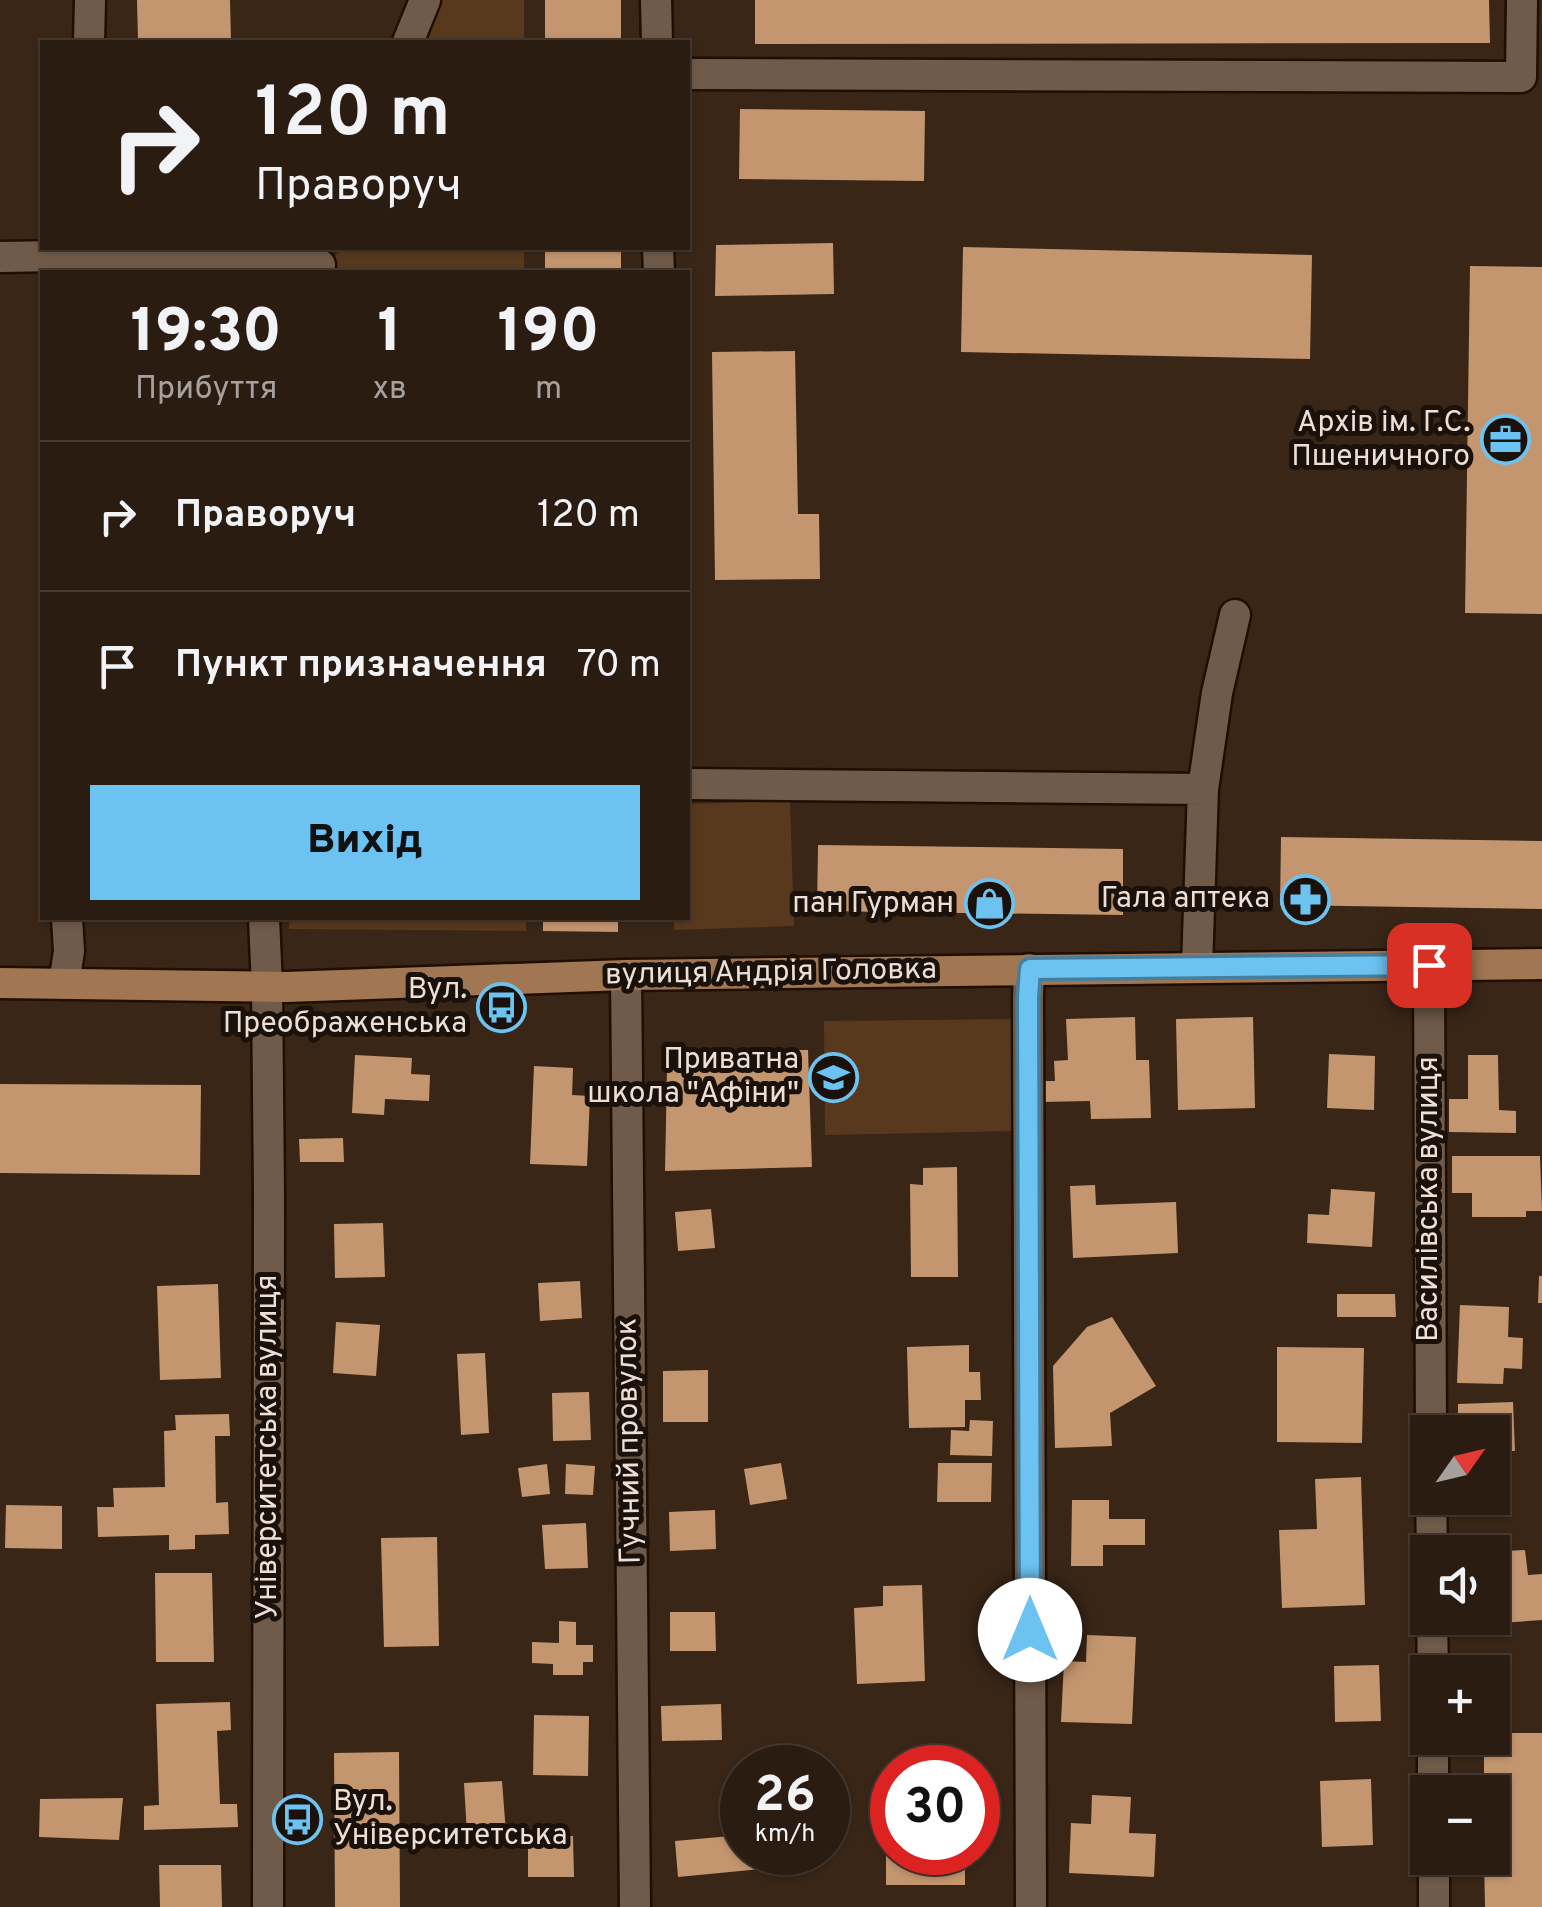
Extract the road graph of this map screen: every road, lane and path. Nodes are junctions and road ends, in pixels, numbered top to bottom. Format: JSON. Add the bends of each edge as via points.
{"nodes":[{"id":1,"x":90,"y":0,"type":"edge"},
{"id":2,"x":426,"y":0,"type":"edge"},
{"id":3,"x":656,"y":0,"type":"edge"},
{"id":4,"x":1522,"y":0,"type":"edge"},
{"id":5,"x":89,"y":40,"type":"edge"},
{"id":6,"x":409,"y":40,"type":"edge"},
{"id":7,"x":656,"y":40,"type":"edge"},
{"id":8,"x":690,"y":74,"type":"edge"},
{"id":9,"x":0,"y":256,"type":"edge"},
{"id":10,"x":61,"y":259,"type":"edge"},
{"id":11,"x":321,"y":262,"type":"edge"},
{"id":12,"x":1235,"y":615,"type":"dead end"},
{"id":13,"x":690,"y":784,"type":"edge"},
{"id":14,"x":1203,"y":788,"type":"junction"},
{"id":15,"x":68,"y":920,"type":"edge"},
{"id":16,"x":264,"y":920,"type":"edge"},
{"id":17,"x":1542,"y":964,"type":"edge"},
{"id":18,"x":1429,"y":965,"type":"junction"},
{"id":19,"x":1197,"y":968,"type":"junction"},
{"id":20,"x":1030,"y":969,"type":"junction"},
{"id":21,"x":626,"y":975,"type":"junction"},
{"id":22,"x":0,"y":983,"type":"edge"},
{"id":23,"x":64,"y":984,"type":"junction"},
{"id":24,"x":267,"y":987,"type":"junction"},
{"id":25,"x":1431,"y":1415,"type":"edge"},
{"id":26,"x":1434,"y":1875,"type":"edge"},
{"id":27,"x":268,"y":1907,"type":"edge"},
{"id":28,"x":635,"y":1907,"type":"edge"},
{"id":29,"x":1032,"y":1907,"type":"edge"},
{"id":30,"x":1434,"y":1907,"type":"edge"}],
"edges":[{"from":1,"to":5,"type":"street"},
{"from":2,"to":6,"type":"street"},
{"from":3,"to":7,"type":"street"},
{"from":4,"to":8,"type":"street","via":[[1521,77]]},
{"from":9,"to":10,"type":"street"},
{"from":10,"to":11,"type":"street"},
{"from":12,"to":14,"type":"street"},
{"from":13,"to":14,"type":"street"},
{"from":14,"to":19,"type":"street"},
{"from":15,"to":23,"type":"street"},
{"from":16,"to":24,"type":"street","name":"Університетська вулиця"},
{"from":17,"to":18,"type":"main road","name":"вулиця Андрія Головка"},
{"from":18,"to":19,"type":"main road","name":"вулиця Андрія Головка"},
{"from":18,"to":25,"type":"street","name":"Василівська вулиця"},
{"from":19,"to":20,"type":"main road","name":"вулиця Андрія Головка"},
{"from":20,"to":21,"type":"main road","name":"вулиця Андрія Головка"},
{"from":20,"to":29,"type":"street"},
{"from":21,"to":24,"type":"main road","name":"вулиця Андрія Головка"},
{"from":21,"to":28,"type":"street","name":"Гучний провулок"},
{"from":22,"to":23,"type":"main road","name":"вулиця Андрія Головка"},
{"from":23,"to":24,"type":"main road","name":"вулиця Андрія Головка"},
{"from":24,"to":27,"type":"street","name":"Університетська вулиця"},
{"from":26,"to":30,"type":"street"}]}
